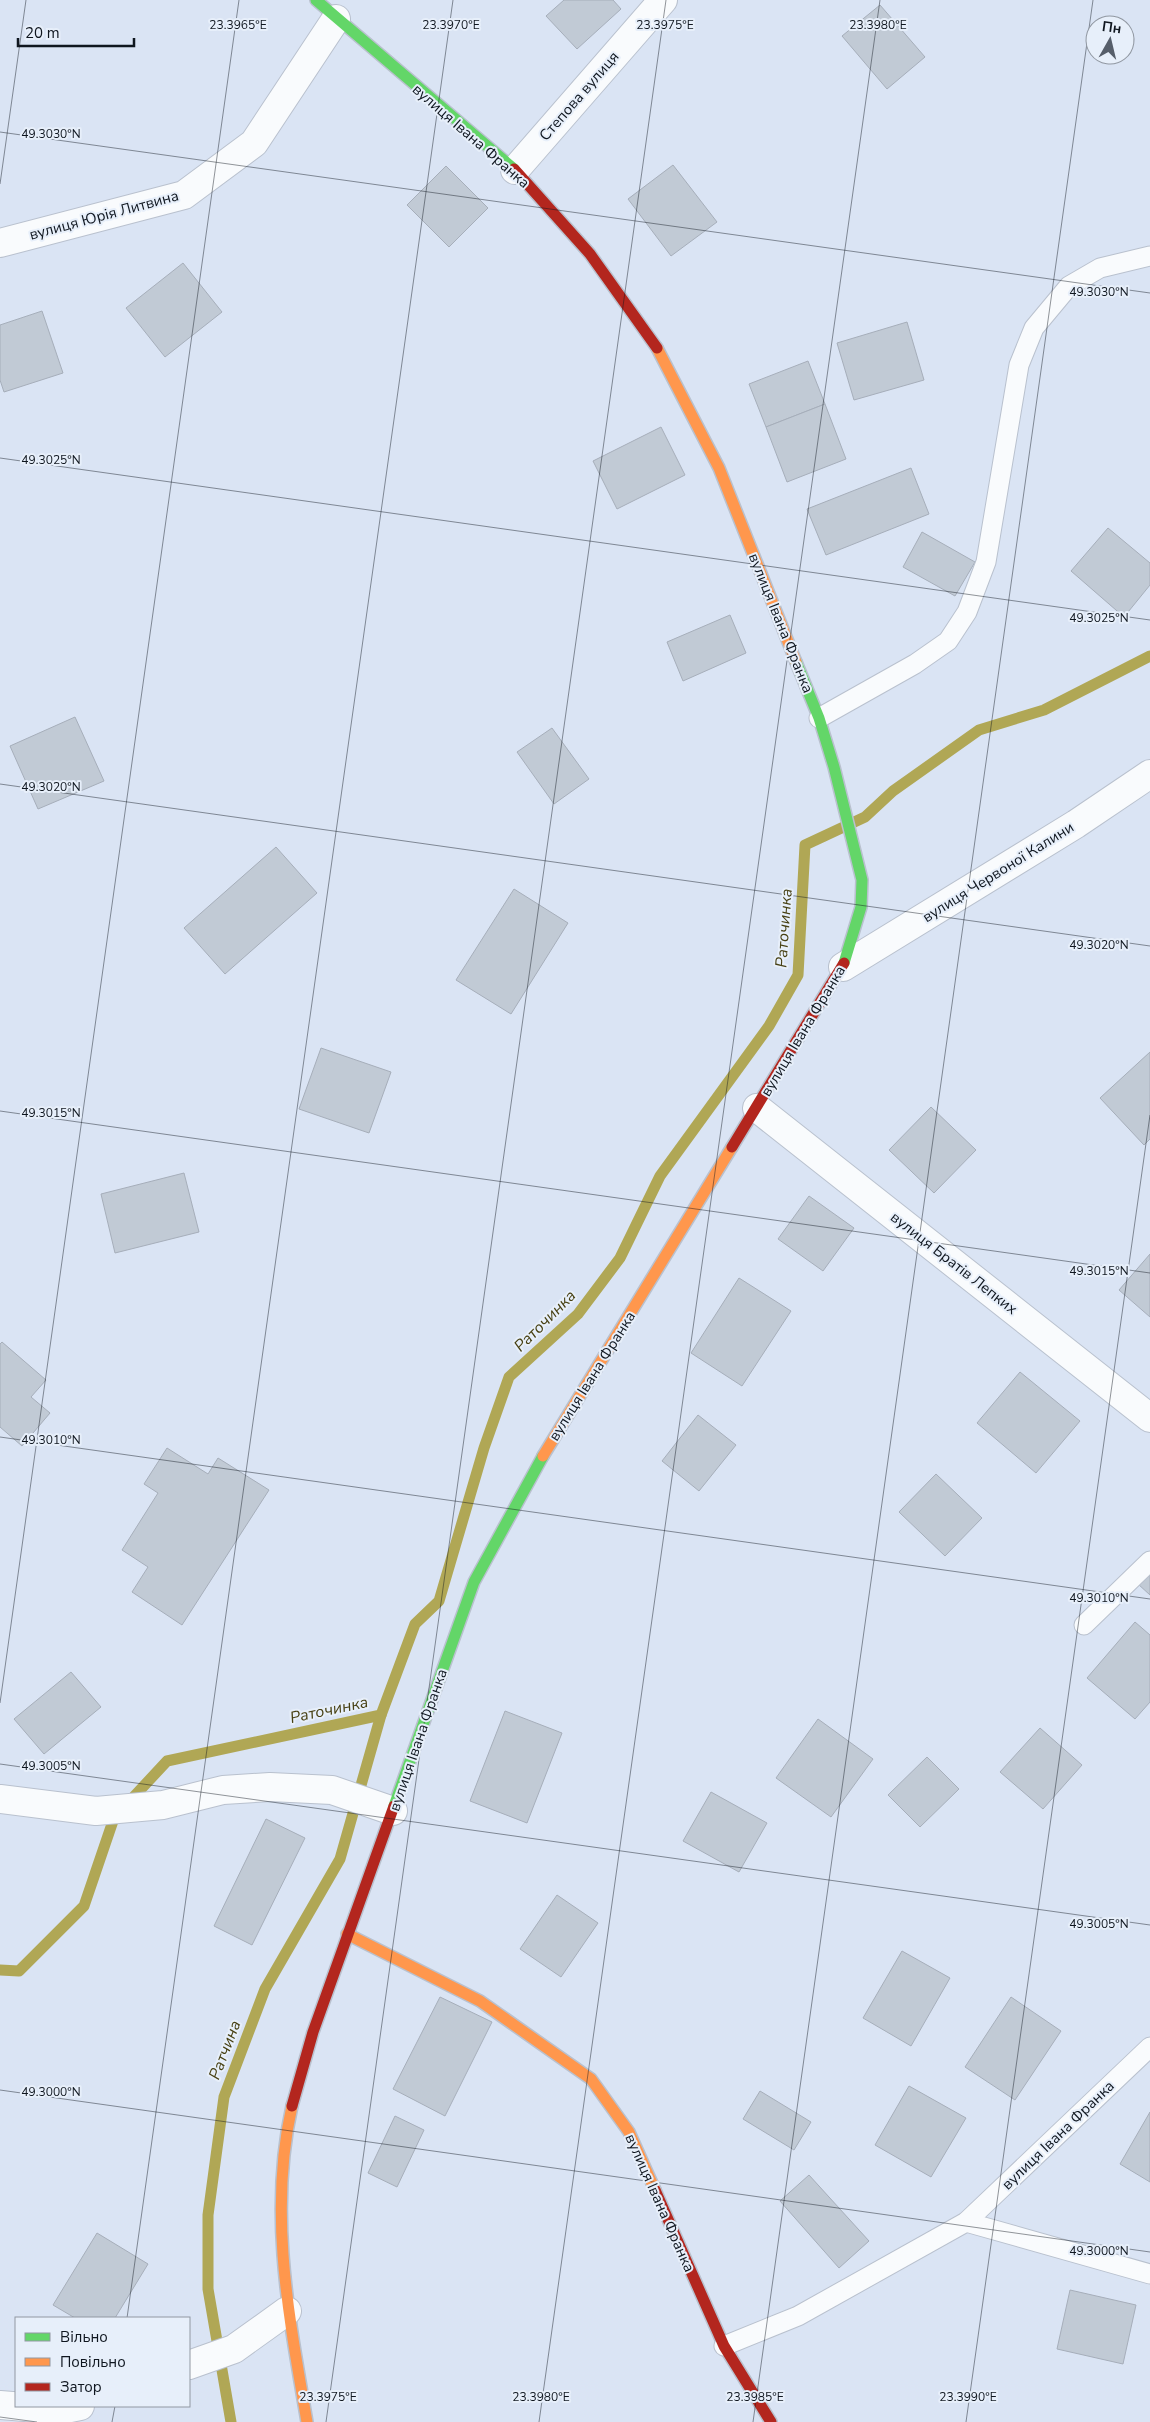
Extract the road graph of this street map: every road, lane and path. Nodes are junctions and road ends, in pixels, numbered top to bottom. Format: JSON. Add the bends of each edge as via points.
{"nodes":[{"id":1,"x":316,"y":0,"type":"edge"},
{"id":2,"x":663,"y":0,"type":"edge"},
{"id":3,"x":336,"y":19,"type":"junction"},
{"id":4,"x":515,"y":170,"type":"junction"},
{"id":5,"x":0,"y":243,"type":"edge"},
{"id":6,"x":1150,"y":256,"type":"edge"},
{"id":7,"x":819,"y":718,"type":"junction"},
{"id":8,"x":1150,"y":774,"type":"edge"},
{"id":9,"x":843,"y":967,"type":"junction"},
{"id":10,"x":757,"y":1108,"type":"junction"},
{"id":11,"x":1150,"y":1418,"type":"edge"},
{"id":12,"x":1150,"y":1561,"type":"edge"},
{"id":13,"x":1084,"y":1625,"type":"dead end"},
{"id":14,"x":0,"y":1799,"type":"edge"},
{"id":15,"x":382,"y":1807,"type":"junction"},
{"id":16,"x":348,"y":1934,"type":"junction"},
{"id":17,"x":1150,"y":2047,"type":"edge"},
{"id":18,"x":966,"y":2222,"type":"junction"},
{"id":19,"x":1150,"y":2274,"type":"edge"},
{"id":20,"x":287,"y":2311,"type":"junction"},
{"id":21,"x":724,"y":2346,"type":"junction"},
{"id":22,"x":194,"y":2363,"type":"edge"},
{"id":23,"x":0,"y":2405,"type":"edge"},
{"id":24,"x":15,"y":2406,"type":"edge"},
{"id":25,"x":24,"y":2407,"type":"edge"},
{"id":26,"x":75,"y":2407,"type":"edge"},
{"id":27,"x":307,"y":2422,"type":"edge"},
{"id":28,"x":771,"y":2422,"type":"edge"}],
"edges":[{"from":1,"to":3,"type":"main road","name":"вулиця Івана Франка"},
{"from":2,"to":4,"type":"street","name":"Степова вулиця"},
{"from":3,"to":4,"type":"main road","name":"вулиця Івана Франка"},
{"from":3,"to":5,"type":"street","name":"вулиця Юрія Литвина","via":[[254,143],[184,195]]},
{"from":4,"to":7,"type":"main road","name":"вулиця Івана Франка","via":[[590,254],[655,345],[719,468]]},
{"from":6,"to":7,"type":"lane","via":[[1100,268],[1069,286],[1034,328],[1019,365],[986,562],[967,612],[948,641]]},
{"from":7,"to":9,"type":"main road","name":"вулиця Івана Франка","via":[[862,880],[861,907]]},
{"from":8,"to":9,"type":"street","name":"вулиця Червоної Калини","via":[[1076,824]]},
{"from":9,"to":10,"type":"main road","name":"вулиця Івана Франка"},
{"from":10,"to":11,"type":"street","name":"вулиця Братів Лепких"},
{"from":10,"to":15,"type":"main road","name":"вулиця Івана Франка","via":[[529,1479],[474,1582]]},
{"from":12,"to":13,"type":"lane"},
{"from":14,"to":15,"type":"street","via":[[96,1811],[163,1805],[223,1790],[270,1787],[332,1790]]},
{"from":15,"to":16,"type":"main road","name":"вулиця Івана Франка"},
{"from":16,"to":20,"type":"main road","name":"вулиця Івана Франка","via":[[313,2032],[291,2111],[281,2175],[279,2230]]},
{"from":16,"to":21,"type":"main road","name":"вулиця Івана Франка","via":[[480,2001],[591,2079],[629,2132]]},
{"from":17,"to":18,"type":"lane","name":"вулиця Івана Франка"},
{"from":18,"to":19,"type":"lane"},
{"from":18,"to":21,"type":"lane","name":"вулиця Івана Франка","via":[[798,2316]]},
{"from":20,"to":22,"type":"street","via":[[234,2349]]},
{"from":20,"to":27,"type":"main road","name":"вулиця Івана Франка"},
{"from":21,"to":28,"type":"main road","name":"вулиця Івана Франка"},
{"from":23,"to":24,"type":"street"},
{"from":25,"to":26,"type":"street","via":[[61,2410]]}]}
